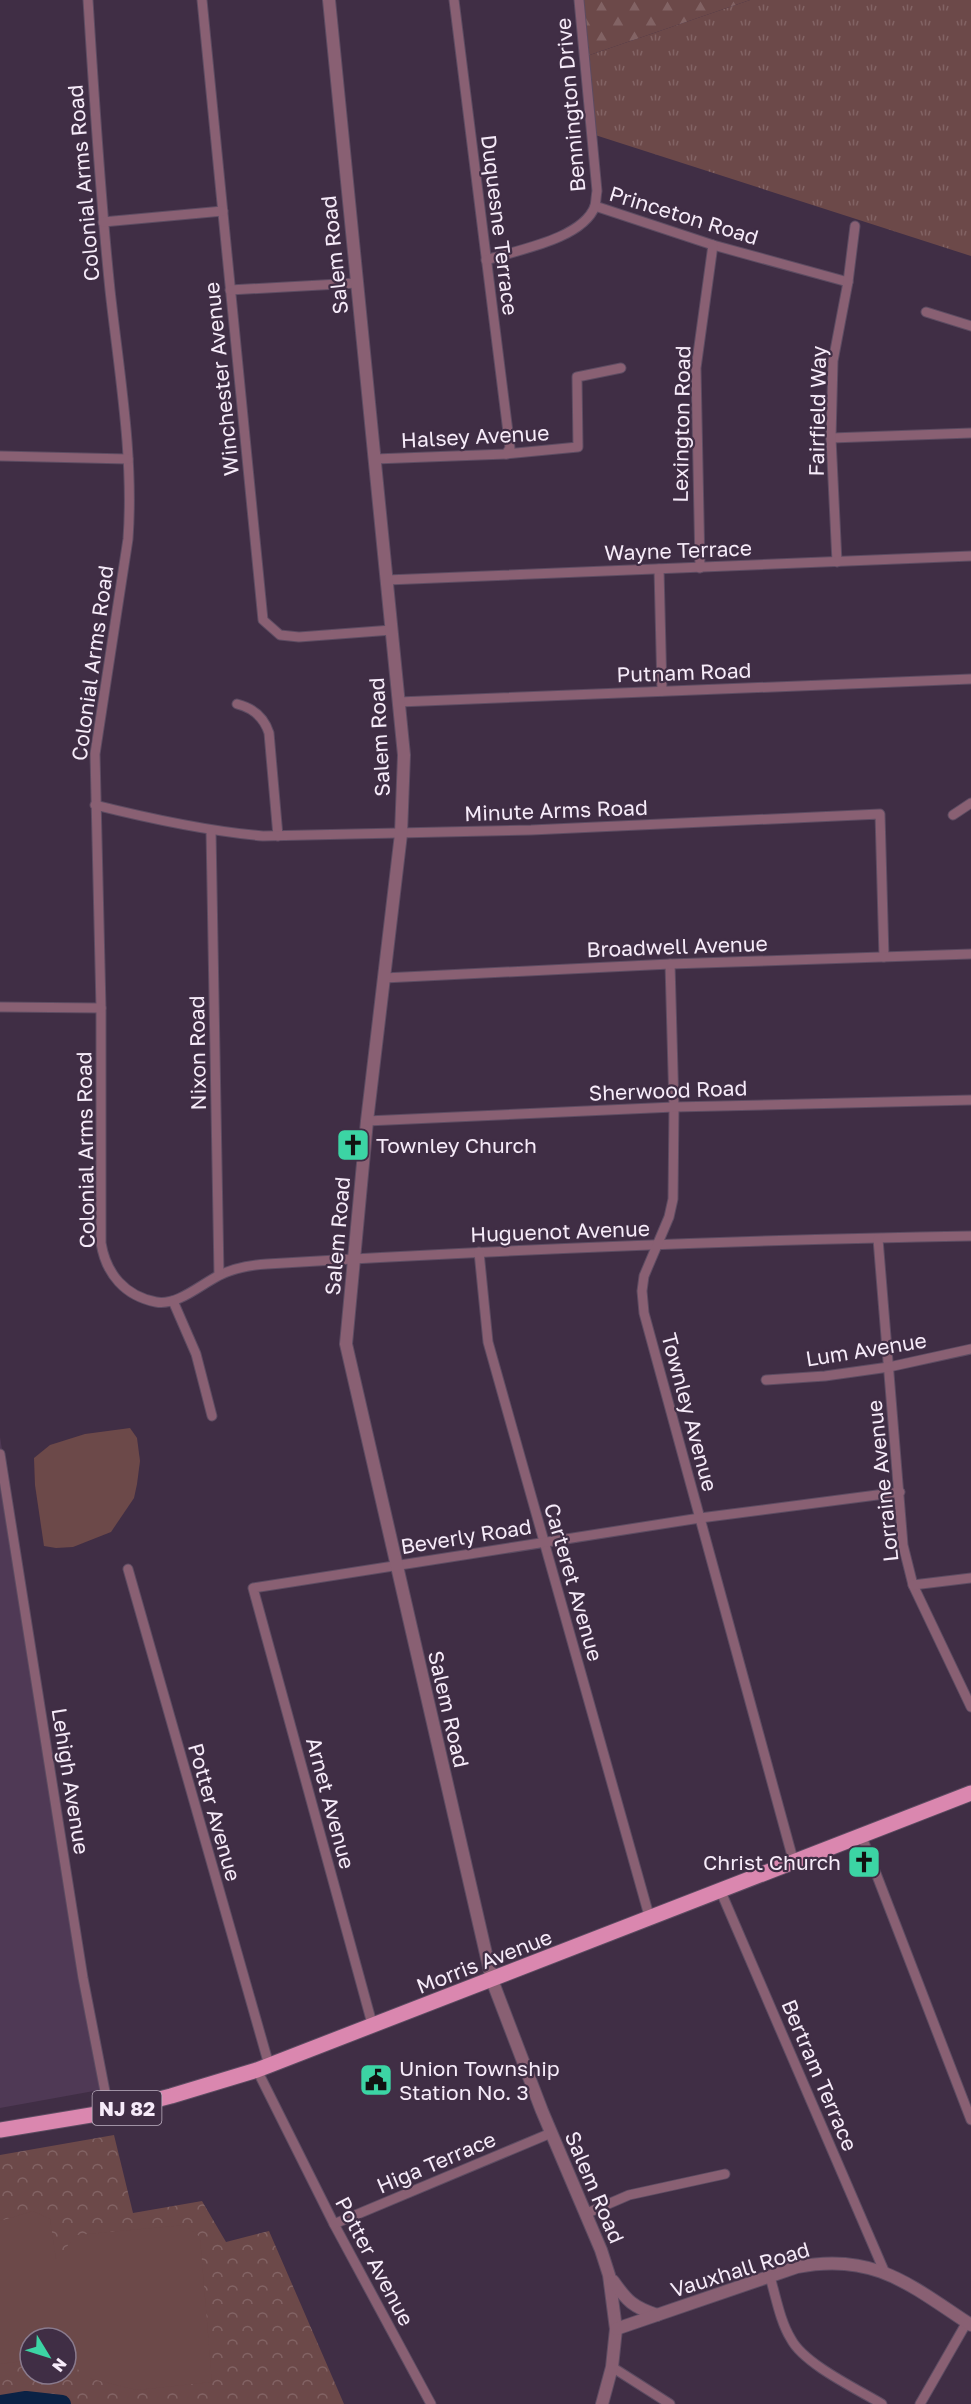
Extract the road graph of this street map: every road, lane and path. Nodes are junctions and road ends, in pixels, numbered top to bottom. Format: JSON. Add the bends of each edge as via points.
{"nodes":[{"id":1,"x":88,"y":0,"type":"edge"},
{"id":2,"x":202,"y":0,"type":"edge"},
{"id":3,"x":329,"y":0,"type":"edge"},
{"id":4,"x":454,"y":0,"type":"edge"},
{"id":5,"x":579,"y":0,"type":"edge"},
{"id":6,"x":595,"y":206,"type":"junction"},
{"id":7,"x":223,"y":211,"type":"junction"},
{"id":8,"x":103,"y":222,"type":"junction"},
{"id":9,"x":855,"y":226,"type":"dead end"},
{"id":10,"x":713,"y":245,"type":"junction"},
{"id":11,"x":486,"y":260,"type":"junction"},
{"id":12,"x":848,"y":282,"type":"junction"},
{"id":13,"x":357,"y":283,"type":"junction"},
{"id":14,"x":230,"y":290,"type":"junction"},
{"id":15,"x":926,"y":312,"type":"dead end"},
{"id":16,"x":971,"y":326,"type":"edge"},
{"id":17,"x":621,"y":368,"type":"dead end"},
{"id":18,"x":971,"y":433,"type":"edge"},
{"id":19,"x":831,"y":438,"type":"junction"},
{"id":20,"x":506,"y":454,"type":"junction"},
{"id":21,"x":0,"y":456,"type":"edge"},
{"id":22,"x":128,"y":459,"type":"junction"},
{"id":23,"x":375,"y":459,"type":"junction"},
{"id":24,"x":971,"y":556,"type":"edge"},
{"id":25,"x":837,"y":562,"type":"junction"},
{"id":26,"x":700,"y":568,"type":"junction"},
{"id":27,"x":659,"y":569,"type":"junction"},
{"id":28,"x":387,"y":580,"type":"junction"},
{"id":29,"x":392,"y":630,"type":"junction"},
{"id":30,"x":971,"y":679,"type":"edge"},
{"id":31,"x":662,"y":691,"type":"junction"},
{"id":32,"x":399,"y":702,"type":"junction"},
{"id":33,"x":237,"y":704,"type":"dead end"},
{"id":34,"x":971,"y":803,"type":"edge"},
{"id":35,"x":95,"y":805,"type":"junction"},
{"id":36,"x":954,"y":815,"type":"dead end"},
{"id":37,"x":211,"y":831,"type":"junction"},
{"id":38,"x":401,"y":834,"type":"junction"},
{"id":39,"x":278,"y":836,"type":"junction"},
{"id":40,"x":971,"y":954,"type":"edge"},
{"id":41,"x":884,"y":957,"type":"junction"},
{"id":42,"x":670,"y":964,"type":"junction"},
{"id":43,"x":384,"y":978,"type":"junction"},
{"id":44,"x":0,"y":1007,"type":"edge"},
{"id":45,"x":101,"y":1008,"type":"junction"},
{"id":46,"x":971,"y":1100,"type":"edge"},
{"id":47,"x":674,"y":1107,"type":"junction"},
{"id":48,"x":367,"y":1121,"type":"junction"},
{"id":49,"x":971,"y":1236,"type":"edge"},
{"id":50,"x":878,"y":1239,"type":"junction"},
{"id":51,"x":657,"y":1246,"type":"junction"},
{"id":52,"x":479,"y":1252,"type":"junction"},
{"id":53,"x":354,"y":1260,"type":"junction"},
{"id":54,"x":219,"y":1275,"type":"junction"},
{"id":55,"x":173,"y":1301,"type":"junction"},
{"id":56,"x":158,"y":1303,"type":"joint"},
{"id":57,"x":971,"y":1349,"type":"edge"},
{"id":58,"x":890,"y":1367,"type":"junction"},
{"id":59,"x":766,"y":1380,"type":"dead end"},
{"id":60,"x":212,"y":1416,"type":"dead end"},
{"id":61,"x":0,"y":1454,"type":"edge"},
{"id":62,"x":900,"y":1492,"type":"junction"},
{"id":63,"x":700,"y":1518,"type":"junction"},
{"id":64,"x":544,"y":1541,"type":"junction"},
{"id":65,"x":395,"y":1565,"type":"junction"},
{"id":66,"x":128,"y":1569,"type":"dead end"},
{"id":67,"x":971,"y":1578,"type":"edge"},
{"id":68,"x":913,"y":1585,"type":"junction"},
{"id":69,"x":253,"y":1588,"type":"joint"},
{"id":70,"x":971,"y":1707,"type":"edge"},
{"id":71,"x":971,"y":1793,"type":"edge"},
{"id":72,"x":862,"y":1837,"type":"junction"},
{"id":73,"x":794,"y":1863,"type":"junction"},
{"id":74,"x":721,"y":1892,"type":"junction"},
{"id":75,"x":650,"y":1919,"type":"junction"},
{"id":76,"x":492,"y":1980,"type":"junction"},
{"id":77,"x":373,"y":2026,"type":"junction"},
{"id":78,"x":263,"y":2068,"type":"junction"},
{"id":79,"x":109,"y":2112,"type":"junction"},
{"id":80,"x":971,"y":2120,"type":"edge"},
{"id":81,"x":0,"y":2130,"type":"edge"},
{"id":82,"x":551,"y":2133,"type":"junction"},
{"id":83,"x":724,"y":2174,"type":"dead end"},
{"id":84,"x":585,"y":2214,"type":"junction"},
{"id":85,"x":334,"y":2224,"type":"junction"},
{"id":86,"x":885,"y":2273,"type":"junction"},
{"id":87,"x":609,"y":2276,"type":"junction"},
{"id":88,"x":770,"y":2277,"type":"junction"},
{"id":89,"x":657,"y":2315,"type":"junction"},
{"id":90,"x":969,"y":2323,"type":"edge"},
{"id":91,"x":616,"y":2330,"type":"junction"},
{"id":92,"x":612,"y":2367,"type":"junction"},
{"id":93,"x":431,"y":2404,"type":"edge"},
{"id":94,"x":602,"y":2404,"type":"edge"},
{"id":95,"x":670,"y":2404,"type":"edge"},
{"id":96,"x":882,"y":2404,"type":"edge"},
{"id":97,"x":921,"y":2404,"type":"edge"}],
"edges":[{"from":1,"to":8,"type":"street","name":"Colonial Arms Road"},
{"from":2,"to":7,"type":"street","name":"Winchester Avenue"},
{"from":3,"to":13,"type":"street","name":"Salem Road"},
{"from":4,"to":11,"type":"street","name":"Duquesne Terrace"},
{"from":5,"to":6,"type":"street","name":"Bennington Drive","via":[[597,191]]},
{"from":6,"to":10,"type":"street","name":"Princeton Road"},
{"from":6,"to":11,"type":"street","name":"Princeton Road","via":[[584,222],[567,234]]},
{"from":7,"to":8,"type":"street"},
{"from":7,"to":14,"type":"street","name":"Winchester Avenue"},
{"from":8,"to":22,"type":"street","name":"Colonial Arms Road"},
{"from":9,"to":12,"type":"street","name":"Fairfield Way"},
{"from":10,"to":12,"type":"street","name":"Princeton Road"},
{"from":10,"to":26,"type":"street","name":"Lexington Road","via":[[696,368]]},
{"from":11,"to":20,"type":"street","name":"Duquesne Terrace","via":[[510,448]]},
{"from":12,"to":19,"type":"street","name":"Fairfield Way","via":[[832,361]]},
{"from":13,"to":14,"type":"street"},
{"from":13,"to":23,"type":"street","name":"Salem Road"},
{"from":14,"to":29,"type":"street","name":"Winchester Avenue","via":[[262,620],[280,634],[299,637]]},
{"from":15,"to":16,"type":"street"},
{"from":17,"to":20,"type":"street","name":"Halsey Avenue","via":[[577,377],[578,447]]},
{"from":18,"to":19,"type":"street"},
{"from":19,"to":25,"type":"street","name":"Fairfield Way"},
{"from":20,"to":23,"type":"street","name":"Halsey Avenue"},
{"from":21,"to":22,"type":"street"},
{"from":22,"to":35,"type":"street","name":"Colonial Arms Road","via":[[128,539],[95,754]]},
{"from":23,"to":28,"type":"street","name":"Salem Road"},
{"from":24,"to":25,"type":"street","name":"Wayne Terrace"},
{"from":25,"to":26,"type":"street","name":"Wayne Terrace"},
{"from":26,"to":27,"type":"street","name":"Wayne Terrace"},
{"from":27,"to":28,"type":"street","name":"Wayne Terrace"},
{"from":27,"to":31,"type":"street"},
{"from":28,"to":29,"type":"street","name":"Salem Road"},
{"from":29,"to":32,"type":"street","name":"Salem Road"},
{"from":30,"to":31,"type":"street","name":"Putnam Road"},
{"from":31,"to":32,"type":"street","name":"Putnam Road"},
{"from":32,"to":38,"type":"street","name":"Salem Road","via":[[404,755]]},
{"from":33,"to":39,"type":"street","via":[[265,721],[269,733]]},
{"from":34,"to":36,"type":"street"},
{"from":35,"to":37,"type":"street","name":"Minute Arms Road"},
{"from":35,"to":45,"type":"street","name":"Colonial Arms Road"},
{"from":37,"to":39,"type":"street","name":"Minute Arms Road"},
{"from":37,"to":54,"type":"street","name":"Nixon Road"},
{"from":38,"to":39,"type":"street","name":"Minute Arms Road"},
{"from":38,"to":41,"type":"street","name":"Minute Arms Road","via":[[880,814]]},
{"from":38,"to":43,"type":"street","name":"Salem Road"},
{"from":40,"to":41,"type":"street","name":"Broadwell Avenue"},
{"from":41,"to":42,"type":"street","name":"Broadwell Avenue"},
{"from":42,"to":43,"type":"street","name":"Broadwell Avenue"},
{"from":42,"to":47,"type":"street","name":"Townley Avenue"},
{"from":43,"to":48,"type":"street","name":"Salem Road"},
{"from":44,"to":45,"type":"street"},
{"from":45,"to":56,"type":"street","name":"Colonial Arms Road","via":[[103,1254],[123,1288]]},
{"from":46,"to":47,"type":"street","name":"Sherwood Road"},
{"from":47,"to":48,"type":"street","name":"Sherwood Road"},
{"from":47,"to":51,"type":"street","name":"Townley Avenue","via":[[673,1199]]},
{"from":48,"to":53,"type":"street","name":"Salem Road"},
{"from":49,"to":50,"type":"street","name":"Huguenot Avenue"},
{"from":50,"to":51,"type":"street","name":"Huguenot Avenue"},
{"from":50,"to":58,"type":"street","name":"Lorraine Avenue"},
{"from":51,"to":52,"type":"street","name":"Huguenot Avenue"},
{"from":51,"to":63,"type":"street","name":"Townley Avenue","via":[[644,1276],[644,1313]]},
{"from":52,"to":53,"type":"street","name":"Huguenot Avenue"},
{"from":52,"to":64,"type":"street","name":"Carteret Avenue","via":[[488,1342]]},
{"from":53,"to":54,"type":"street","name":"Huguenot Avenue","via":[[264,1264]]},
{"from":53,"to":65,"type":"street","name":"Salem Road","via":[[346,1344]]},
{"from":54,"to":55,"type":"street","name":"Huguenot Avenue"},
{"from":55,"to":56,"type":"street","name":"Huguenot Avenue"},
{"from":55,"to":60,"type":"street","via":[[196,1354]]},
{"from":57,"to":58,"type":"street","name":"Lum Avenue"},
{"from":58,"to":59,"type":"street","name":"Lum Avenue"},
{"from":58,"to":62,"type":"street","name":"Lorraine Avenue"},
{"from":61,"to":79,"type":"street","name":"Lehigh Avenue","via":[[83,1978]]},
{"from":62,"to":63,"type":"street","name":"Beverly Road"},
{"from":62,"to":68,"type":"street","name":"Lorraine Avenue","via":[[903,1545]]},
{"from":63,"to":64,"type":"street","name":"Beverly Road"},
{"from":63,"to":73,"type":"street","name":"Townley Avenue"},
{"from":64,"to":65,"type":"street","name":"Beverly Road"},
{"from":64,"to":75,"type":"street","name":"Carteret Avenue"},
{"from":65,"to":69,"type":"street","name":"Beverly Road"},
{"from":65,"to":76,"type":"street","name":"Salem Road"},
{"from":66,"to":78,"type":"street","name":"Potter Avenue"},
{"from":67,"to":68,"type":"street"},
{"from":68,"to":70,"type":"street","name":"Lorraine Avenue"},
{"from":69,"to":77,"type":"street","name":"Arnet Avenue"},
{"from":71,"to":72,"type":"main road","name":"Morris Avenue","number":"NJ 82"},
{"from":72,"to":73,"type":"main road","name":"Morris Avenue","number":"NJ 82"},
{"from":72,"to":80,"type":"street"},
{"from":73,"to":74,"type":"main road","name":"Morris Avenue","number":"NJ 82"},
{"from":74,"to":75,"type":"main road","name":"Morris Avenue","number":"NJ 82"},
{"from":74,"to":86,"type":"street","name":"Bertram Terrace"},
{"from":75,"to":76,"type":"main road","name":"Morris Avenue","number":"NJ 82"},
{"from":76,"to":77,"type":"main road","name":"Morris Avenue","number":"NJ 82"},
{"from":76,"to":82,"type":"street","name":"Salem Road"},
{"from":77,"to":78,"type":"main road","name":"Morris Avenue","number":"NJ 82"},
{"from":78,"to":79,"type":"main road","name":"Morris Avenue","number":"NJ 82"},
{"from":78,"to":85,"type":"street","name":"Potter Avenue"},
{"from":79,"to":81,"type":"main road","name":"Morris Avenue","number":"NJ 82"},
{"from":82,"to":84,"type":"street","name":"Salem Road"},
{"from":82,"to":85,"type":"street","name":"Higa Terrace"},
{"from":83,"to":84,"type":"street","via":[[629,2195]]},
{"from":84,"to":87,"type":"street","name":"Salem Road"},
{"from":85,"to":93,"type":"street","name":"Potter Avenue"},
{"from":86,"to":88,"type":"street","name":"Vauxhall Road","via":[[854,2263],[821,2263]]},
{"from":86,"to":90,"type":"street","name":"Vauxhall Road"},
{"from":87,"to":89,"type":"street","via":[[627,2301]]},
{"from":87,"to":91,"type":"street","name":"Salem Road"},
{"from":88,"to":89,"type":"street","name":"Vauxhall Road"},
{"from":88,"to":96,"type":"street","via":[[795,2347]]},
{"from":89,"to":91,"type":"street","name":"Vauxhall Road"},
{"from":90,"to":97,"type":"street"},
{"from":91,"to":92,"type":"street","name":"Salem Road"},
{"from":92,"to":94,"type":"street","name":"Salem Road"},
{"from":92,"to":95,"type":"street"}]}
